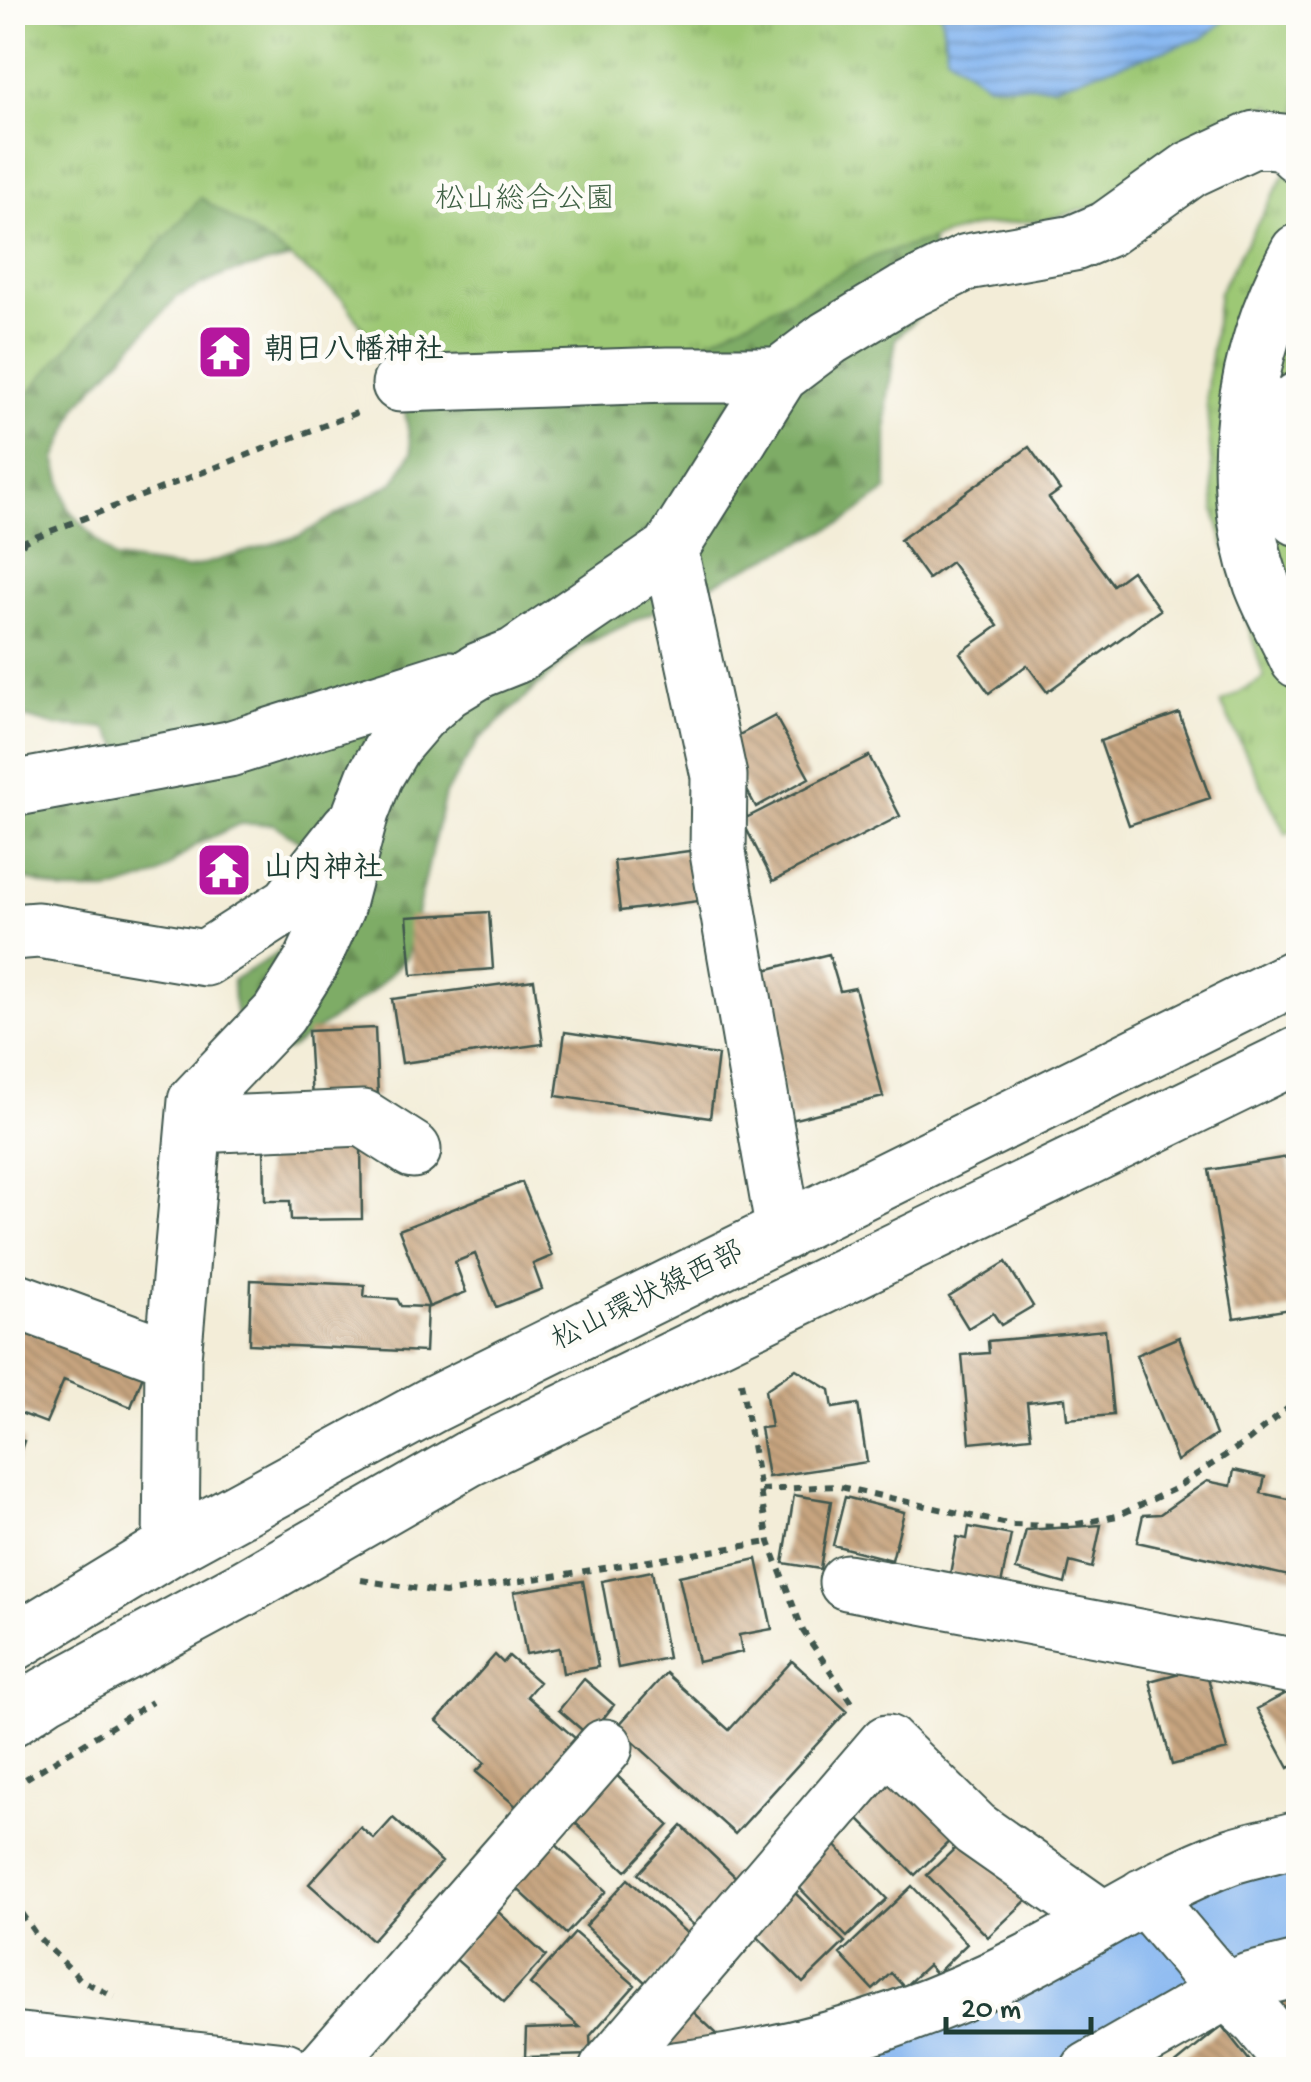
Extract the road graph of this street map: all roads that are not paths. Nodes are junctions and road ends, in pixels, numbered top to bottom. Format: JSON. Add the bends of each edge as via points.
{"nodes":[{"id":1,"x":1291,"y":149,"type":"edge"},
{"id":2,"x":1298,"y":252,"type":"edge"},
{"id":3,"x":780,"y":375,"type":"junction"},
{"id":4,"x":383,"y":396,"type":"road end"},
{"id":5,"x":1298,"y":400,"type":"edge"},
{"id":6,"x":1298,"y":518,"type":"edge"},
{"id":7,"x":670,"y":550,"type":"junction"},
{"id":8,"x":1298,"y":660,"type":"edge"},
{"id":9,"x":480,"y":670,"type":"junction"},
{"id":10,"x":12,"y":789,"type":"edge"},
{"id":11,"x":361,"y":812,"type":"junction"},
{"id":12,"x":12,"y":932,"type":"edge"},
{"id":13,"x":1298,"y":976,"type":"edge"},
{"id":14,"x":1298,"y":1055,"type":"edge"},
{"id":15,"x":194,"y":1125,"type":"junction"},
{"id":16,"x":414,"y":1150,"type":"dead end"},
{"id":17,"x":784,"y":1232,"type":"junction"},
{"id":18,"x":12,"y":1299,"type":"edge"},
{"id":19,"x":173,"y":1358,"type":"junction"},
{"id":20,"x":171,"y":1547,"type":"junction"},
{"id":21,"x":846,"y":1582,"type":"dead end"},
{"id":22,"x":12,"y":1644,"type":"edge"},
{"id":23,"x":1298,"y":1667,"type":"edge"},
{"id":24,"x":12,"y":1718,"type":"edge"},
{"id":25,"x":605,"y":1747,"type":"dead end"},
{"id":26,"x":1298,"y":1839,"type":"edge"},
{"id":27,"x":1133,"y":1908,"type":"junction"},
{"id":28,"x":1298,"y":1969,"type":"edge"},
{"id":29,"x":1221,"y":1985,"type":"junction"},
{"id":30,"x":12,"y":2040,"type":"edge"},
{"id":31,"x":1298,"y":2068,"type":"edge"},
{"id":32,"x":286,"y":2070,"type":"edge"},
{"id":33,"x":322,"y":2070,"type":"edge"},
{"id":34,"x":607,"y":2070,"type":"edge"},
{"id":35,"x":674,"y":2070,"type":"edge"},
{"id":36,"x":1088,"y":2070,"type":"edge"}],
"edges":[{"from":1,"to":3,"type":"street","via":[[1255,139],[1191,169],[1107,229],[1074,243],[967,262],[844,329]]},
{"from":2,"to":8,"type":"street","via":[[1256,352],[1242,432],[1243,509],[1263,585]]},
{"from":3,"to":4,"type":"street"},
{"from":3,"to":7,"type":"street"},
{"from":5,"to":6,"type":"street","via":[[1287,458]]},
{"from":7,"to":9,"type":"street","via":[[515,656]]},
{"from":7,"to":17,"type":"street","via":[[719,776],[718,853]]},
{"from":9,"to":10,"type":"street","via":[[229,748]]},
{"from":9,"to":11,"type":"street","via":[[447,690],[394,744]]},
{"from":11,"to":12,"type":"street","via":[[289,904],[206,958],[38,930]]},
{"from":11,"to":15,"type":"street","via":[[336,908],[311,963],[279,1014],[196,1102]]},
{"from":13,"to":17,"type":"street","name":"松山環状線西部"},
{"from":14,"to":24,"type":"street","via":[[468,1458]]},
{"from":15,"to":16,"type":"street","via":[[363,1118]]},
{"from":15,"to":19,"type":"street"},
{"from":17,"to":20,"type":"street","name":"松山環状線西部","via":[[432,1405]]},
{"from":18,"to":19,"type":"street"},
{"from":19,"to":20,"type":"street"},
{"from":20,"to":22,"type":"street","name":"松山環状線西部"},
{"from":21,"to":23,"type":"street"},
{"from":25,"to":33,"type":"street"},
{"from":26,"to":27,"type":"street","via":[[1233,1856]]},
{"from":27,"to":29,"type":"street"},
{"from":27,"to":34,"type":"street","via":[[975,1829],[886,1742]]},
{"from":27,"to":35,"type":"street","via":[[935,2006],[831,2041]]},
{"from":28,"to":29,"type":"street"},
{"from":29,"to":31,"type":"street"},
{"from":29,"to":36,"type":"street"},
{"from":30,"to":32,"type":"street"}]}
